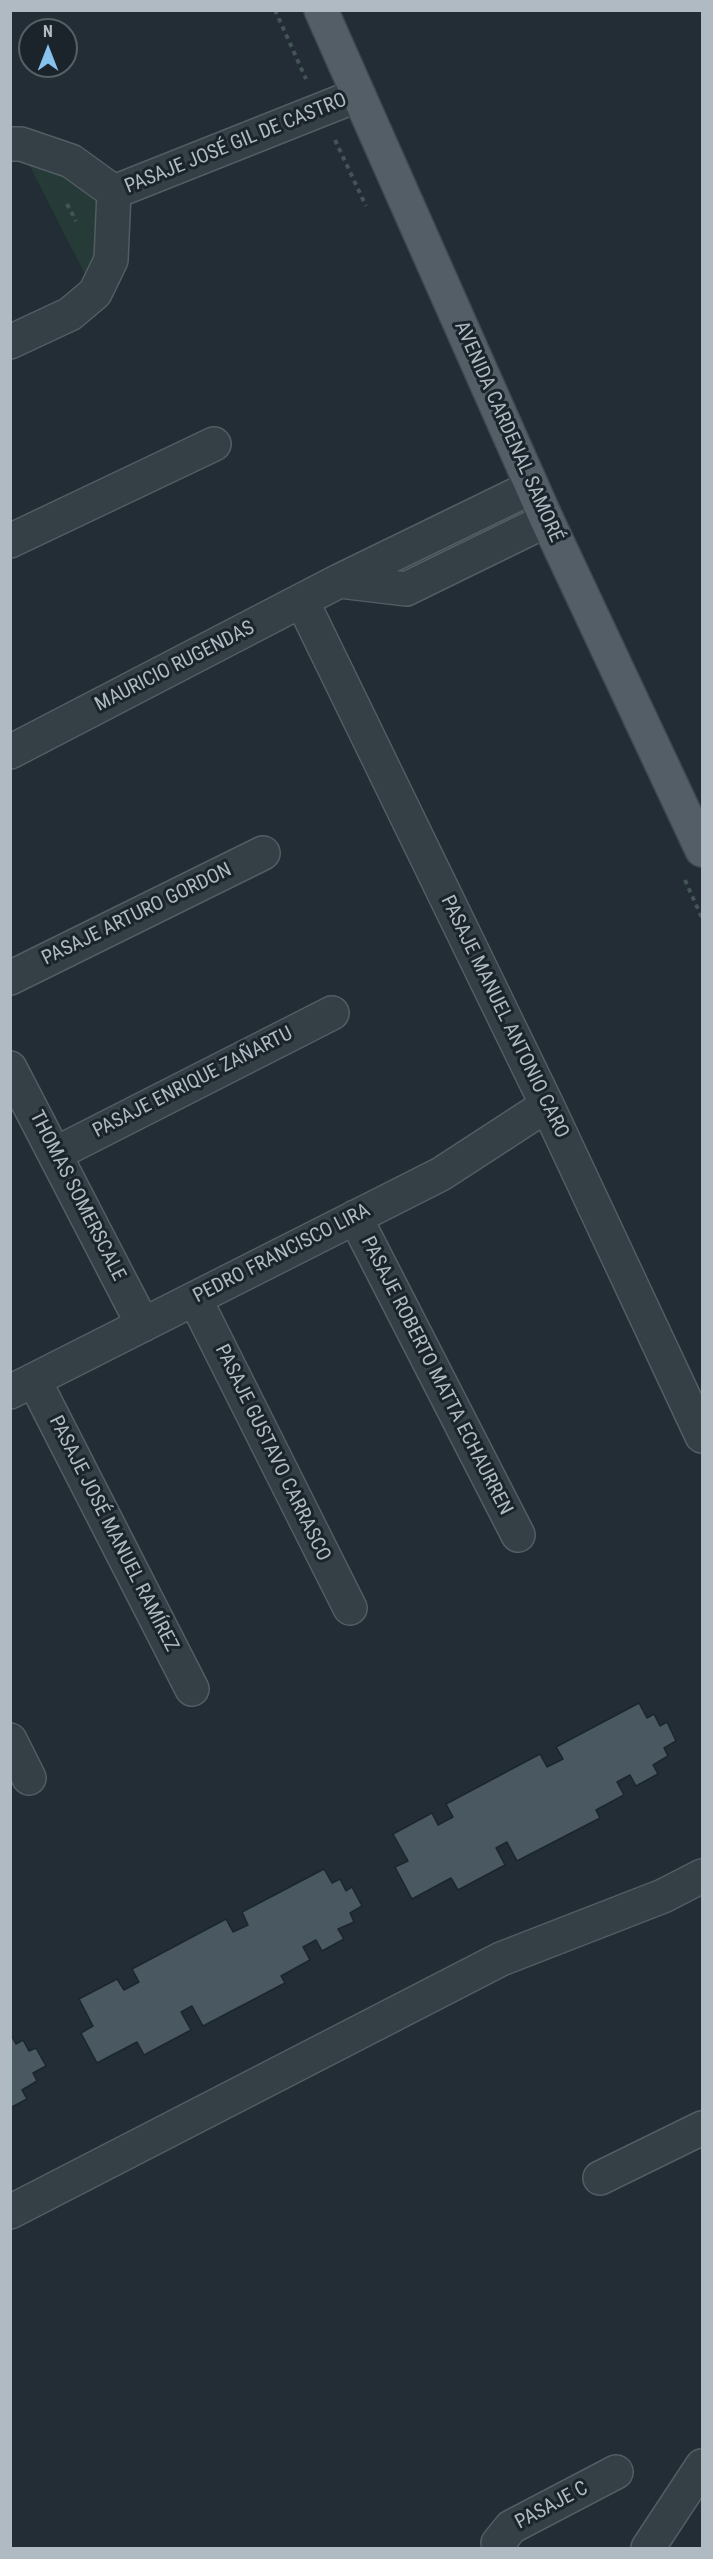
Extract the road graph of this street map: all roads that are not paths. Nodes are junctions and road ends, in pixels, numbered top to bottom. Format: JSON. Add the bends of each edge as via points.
{"nodes":[{"id":1,"x":321,"y":10,"type":"edge"},
{"id":2,"x":358,"y":95,"type":"junction"},
{"id":3,"x":10,"y":144,"type":"edge"},
{"id":4,"x":114,"y":192,"type":"junction"},
{"id":5,"x":10,"y":342,"type":"edge"},
{"id":6,"x":213,"y":444,"type":"dead end"},
{"id":7,"x":532,"y":487,"type":"junction"},
{"id":8,"x":547,"y":520,"type":"junction"},
{"id":9,"x":10,"y":541,"type":"edge"},
{"id":10,"x":339,"y":581,"type":"junction"},
{"id":11,"x":302,"y":601,"type":"junction"},
{"id":12,"x":10,"y":752,"type":"edge"},
{"id":13,"x":702,"y":850,"type":"edge"},
{"id":14,"x":263,"y":853,"type":"dead end"},
{"id":15,"x":10,"y":978,"type":"edge"},
{"id":16,"x":332,"y":1013,"type":"dead end"},
{"id":17,"x":10,"y":1068,"type":"edge"},
{"id":18,"x":548,"y":1105,"type":"junction"},
{"id":19,"x":55,"y":1154,"type":"junction"},
{"id":20,"x":355,"y":1217,"type":"junction"},
{"id":21,"x":195,"y":1299,"type":"junction"},
{"id":22,"x":143,"y":1325,"type":"junction"},
{"id":23,"x":22,"y":1386,"type":"edge"},
{"id":24,"x":702,"y":1436,"type":"edge"},
{"id":25,"x":518,"y":1535,"type":"dead end"},
{"id":26,"x":350,"y":1608,"type":"dead end"},
{"id":27,"x":192,"y":1689,"type":"dead end"},
{"id":28,"x":10,"y":1740,"type":"edge"},
{"id":29,"x":29,"y":1778,"type":"dead end"},
{"id":30,"x":702,"y":1876,"type":"edge"},
{"id":31,"x":702,"y":2128,"type":"edge"},
{"id":32,"x":600,"y":2178,"type":"dead end"},
{"id":33,"x":10,"y":2212,"type":"edge"},
{"id":34,"x":702,"y":2466,"type":"edge"},
{"id":35,"x":616,"y":2472,"type":"dead end"},
{"id":36,"x":501,"y":2548,"type":"edge"},
{"id":37,"x":648,"y":2548,"type":"edge"}],
"edges":[{"from":1,"to":2,"type":"main road","name":"AVENIDA CARDENAL SAMORÉ"},
{"from":2,"to":4,"type":"street","name":"PASAJE JOSÉ GIL DE CASTRO"},
{"from":2,"to":7,"type":"main road","name":"AVENIDA CARDENAL SAMORÉ"},
{"from":3,"to":4,"type":"street","via":[[71,161]]},
{"from":4,"to":5,"type":"street","via":[[111,260],[95,293],[70,314]]},
{"from":6,"to":9,"type":"street"},
{"from":7,"to":8,"type":"main road","name":"AVENIDA CARDENAL SAMORÉ"},
{"from":7,"to":10,"type":"street","name":"MAURICIO RUGENDAS"},
{"from":8,"to":10,"type":"street","via":[[406,589]]},
{"from":8,"to":13,"type":"main road","name":"AVENIDA CARDENAL SAMORÉ"},
{"from":10,"to":11,"type":"street","name":"MAURICIO RUGENDAS"},
{"from":11,"to":12,"type":"street","name":"MAURICIO RUGENDAS"},
{"from":11,"to":18,"type":"street","name":"PASAJE MANUEL ANTONIO CARO"},
{"from":14,"to":15,"type":"street","name":"PASAJE ARTURO GORDON"},
{"from":16,"to":19,"type":"street","name":"PASAJE ENRIQUE ZAÑARTU"},
{"from":17,"to":19,"type":"street","name":"THOMAS SOMERSCALE"},
{"from":18,"to":20,"type":"street","name":"PEDRO FRANCISCO LIRA","via":[[441,1174]]},
{"from":18,"to":24,"type":"street","name":"PASAJE MANUEL ANTONIO CARO"},
{"from":19,"to":22,"type":"street","name":"THOMAS SOMERSCALE"},
{"from":20,"to":21,"type":"street","name":"PEDRO FRANCISCO LIRA"},
{"from":20,"to":25,"type":"street","name":"PASAJE ROBERTO MATTA ECHAURREN"},
{"from":21,"to":22,"type":"street","name":"PEDRO FRANCISCO LIRA"},
{"from":21,"to":26,"type":"street","name":"PASAJE GUSTAVO CARRASCO"},
{"from":22,"to":23,"type":"street","name":"PEDRO FRANCISCO LIRA"},
{"from":23,"to":27,"type":"street","name":"PASAJE JOSÉ MANUEL RAMÍREZ"},
{"from":28,"to":29,"type":"street"},
{"from":30,"to":33,"type":"street","via":[[663,1896],[501,1959]]},
{"from":31,"to":32,"type":"street"},
{"from":34,"to":37,"type":"street"},
{"from":35,"to":36,"type":"street","name":"PASAJE C","via":[[510,2527],[498,2543]]}]}
